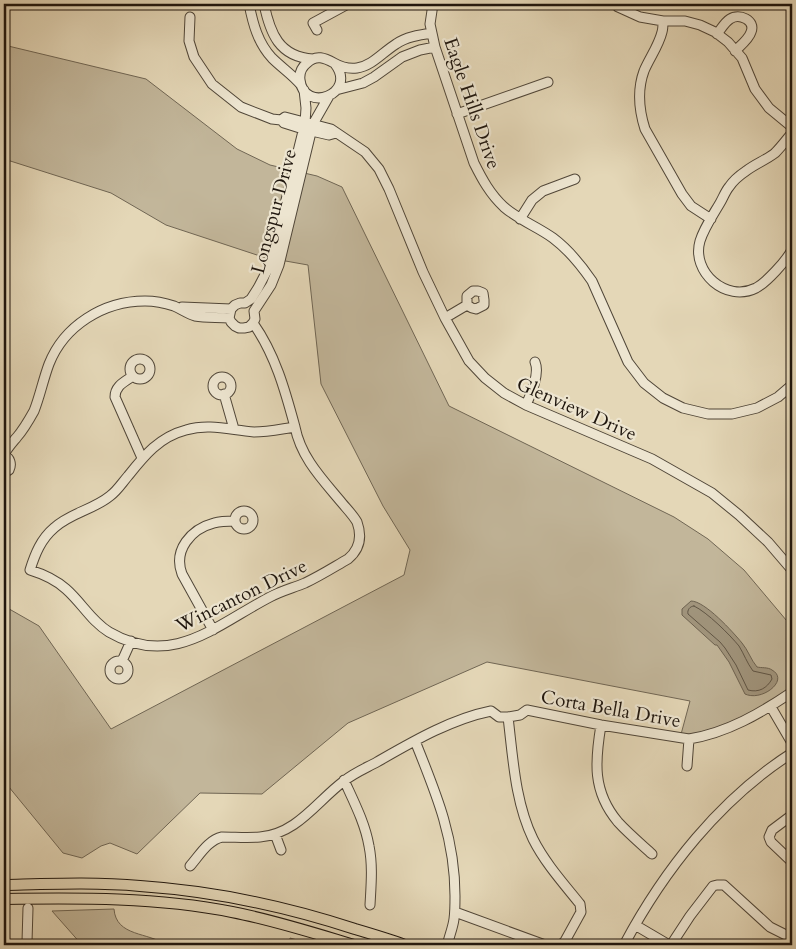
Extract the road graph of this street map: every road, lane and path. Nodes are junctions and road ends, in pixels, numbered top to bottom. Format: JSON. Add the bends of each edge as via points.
{"nodes":[{"id":1,"x":249,"y":4,"type":"edge"},
{"id":2,"x":264,"y":4,"type":"edge"},
{"id":3,"x":348,"y":4,"type":"edge"},
{"id":4,"x":433,"y":4,"type":"edge"},
{"id":5,"x":615,"y":4,"type":"edge"},
{"id":6,"x":190,"y":17,"type":"dead end"},
{"id":7,"x":663,"y":21,"type":"junction"},
{"id":8,"x":317,"y":30,"type":"dead end"},
{"id":9,"x":432,"y":33,"type":"junction"},
{"id":10,"x":717,"y":34,"type":"junction"},
{"id":11,"x":435,"y":47,"type":"junction"},
{"id":12,"x":735,"y":51,"type":"junction"},
{"id":13,"x":313,"y":59,"type":"junction"},
{"id":14,"x":335,"y":64,"type":"junction"},
{"id":15,"x":548,"y":82,"type":"dead end"},
{"id":16,"x":303,"y":88,"type":"junction"},
{"id":17,"x":332,"y":93,"type":"junction"},
{"id":18,"x":457,"y":114,"type":"junction"},
{"id":19,"x":308,"y":127,"type":"junction"},
{"id":20,"x":792,"y":128,"type":"edge"},
{"id":21,"x":792,"y":133,"type":"edge"},
{"id":22,"x":575,"y":179,"type":"dead end"},
{"id":23,"x":520,"y":219,"type":"junction"},
{"id":24,"x":711,"y":219,"type":"junction"},
{"id":25,"x":792,"y":250,"type":"edge"},
{"id":26,"x":467,"y":305,"type":"dead end"},
{"id":27,"x":230,"y":314,"type":"junction"},
{"id":28,"x":445,"y":318,"type":"junction"},
{"id":29,"x":252,"y":323,"type":"junction"},
{"id":30,"x":535,"y":362,"type":"dead end"},
{"id":31,"x":133,"y":376,"type":"dead end"},
{"id":32,"x":791,"y":390,"type":"edge"},
{"id":33,"x":224,"y":394,"type":"dead end"},
{"id":34,"x":526,"y":405,"type":"junction"},
{"id":35,"x":295,"y":427,"type":"junction"},
{"id":36,"x":234,"y":429,"type":"junction"},
{"id":37,"x":4,"y":455,"type":"edge"},
{"id":38,"x":142,"y":458,"type":"junction"},
{"id":39,"x":4,"y":473,"type":"edge"},
{"id":40,"x":234,"y":521,"type":"dead end"},
{"id":41,"x":792,"y":569,"type":"edge"},
{"id":42,"x":212,"y":630,"type":"junction"},
{"id":43,"x":131,"y":641,"type":"junction"},
{"id":44,"x":122,"y":661,"type":"dead end"},
{"id":45,"x":792,"y":692,"type":"edge"},
{"id":46,"x":770,"y":707,"type":"junction"},
{"id":47,"x":508,"y":717,"type":"junction"},
{"id":48,"x":601,"y":724,"type":"junction"},
{"id":49,"x":689,"y":739,"type":"junction"},
{"id":50,"x":415,"y":741,"type":"junction"},
{"id":51,"x":792,"y":743,"type":"edge"},
{"id":52,"x":792,"y":753,"type":"edge"},
{"id":53,"x":687,"y":766,"type":"dead end"},
{"id":54,"x":344,"y":780,"type":"junction"},
{"id":55,"x":792,"y":815,"type":"edge"},
{"id":56,"x":275,"y":834,"type":"junction"},
{"id":57,"x":280,"y":850,"type":"dead end"},
{"id":58,"x":652,"y":854,"type":"dead end"},
{"id":59,"x":792,"y":862,"type":"edge"},
{"id":60,"x":190,"y":866,"type":"dead end"},
{"id":61,"x":4,"y":885,"type":"edge"},
{"id":62,"x":236,"y":898,"type":"junction"},
{"id":63,"x":4,"y":899,"type":"edge"},
{"id":64,"x":370,"y":905,"type":"dead end"},
{"id":65,"x":28,"y":908,"type":"dead end"},
{"id":66,"x":234,"y":912,"type":"junction"},
{"id":67,"x":455,"y":912,"type":"junction"},
{"id":68,"x":635,"y":925,"type":"junction"},
{"id":69,"x":792,"y":938,"type":"edge"},
{"id":70,"x":448,"y":942,"type":"dead end"},
{"id":71,"x":27,"y":944,"type":"edge"},
{"id":72,"x":354,"y":945,"type":"edge"},
{"id":73,"x":406,"y":945,"type":"edge"},
{"id":74,"x":545,"y":945,"type":"edge"},
{"id":75,"x":561,"y":945,"type":"edge"},
{"id":76,"x":624,"y":945,"type":"edge"},
{"id":77,"x":670,"y":945,"type":"edge"}],
"edges":[{"from":1,"to":16,"type":"street","via":[[262,43]]},
{"from":2,"to":13,"type":"street","via":[[271,29],[284,48],[295,56]]},
{"from":3,"to":8,"type":"street","via":[[313,23]]},
{"from":4,"to":9,"type":"street","name":"Eagle Hills Drive"},
{"from":5,"to":7,"type":"street","via":[[640,17]]},
{"from":6,"to":19,"type":"street","name":"Glenview Drive","via":[[194,57],[212,84],[241,107],[284,123]]},
{"from":7,"to":10,"type":"street","via":[[692,23]]},
{"from":7,"to":24,"type":"street","via":[[662,34],[643,74],[641,117],[682,194],[691,206]]},
{"from":9,"to":11,"type":"street","name":"Eagle Hills Drive"},
{"from":9,"to":14,"type":"street","via":[[401,41],[363,66],[350,68]]},
{"from":10,"to":12,"type":"street"},
{"from":10,"to":12,"type":"street","via":[[732,17],[746,18],[752,27],[751,33]]},
{"from":11,"to":17,"type":"street","via":[[402,57],[363,83]]},
{"from":11,"to":18,"type":"street","name":"Eagle Hills Drive"},
{"from":12,"to":20,"type":"street","via":[[769,108]]},
{"from":13,"to":14,"type":"street","via":[[324,58]]},
{"from":13,"to":16,"type":"street","via":[[301,72]]},
{"from":14,"to":17,"type":"street","via":[[340,79]]},
{"from":15,"to":18,"type":"street"},
{"from":16,"to":17,"type":"street","via":[[316,98]]},
{"from":16,"to":19,"type":"street","name":"Longspur Drive"},
{"from":17,"to":19,"type":"street","name":"Longspur Drive"},
{"from":18,"to":23,"type":"street","name":"Eagle Hills Drive","via":[[482,180],[505,208]]},
{"from":19,"to":27,"type":"street","name":"Longspur Drive","via":[[270,265],[250,299],[235,305]]},
{"from":19,"to":28,"type":"street","name":"Glenview Drive","via":[[336,133],[365,152],[379,169]]},
{"from":19,"to":29,"type":"street","name":"Longspur Drive","via":[[279,264],[271,285],[254,311]]},
{"from":21,"to":24,"type":"street","via":[[775,152],[745,171],[729,187]]},
{"from":22,"to":23,"type":"street","via":[[543,191],[532,200]]},
{"from":23,"to":32,"type":"street","name":"Eagle Hills Drive","via":[[553,238],[585,271],[628,362],[644,383],[663,398],[683,408],[708,414],[732,414],[757,408]]},
{"from":24,"to":25,"type":"street","via":[[700,240],[700,259],[712,282],[728,291],[746,292],[763,284]]},
{"from":26,"to":28,"type":"street"},
{"from":27,"to":29,"type":"street","via":[[233,324],[239,328],[247,328]]},
{"from":27,"to":37,"type":"street","via":[[146,301],[99,311],[78,324],[55,352],[33,413]]},
{"from":28,"to":34,"type":"street","name":"Glenview Drive","via":[[469,361],[504,393]]},
{"from":29,"to":35,"type":"street","via":[[275,364]]},
{"from":30,"to":34,"type":"street","via":[[534,384]]},
{"from":31,"to":38,"type":"street","via":[[118,387],[115,397]]},
{"from":33,"to":36,"type":"street"},
{"from":34,"to":41,"type":"street","name":"Glenview Drive","via":[[652,459],[712,493],[740,515]]},
{"from":35,"to":36,"type":"street","via":[[263,432]]},
{"from":35,"to":42,"type":"street","name":"Wincanton Drive","via":[[310,463],[356,522],[360,532],[355,552],[307,582],[272,595]]},
{"from":36,"to":38,"type":"street","via":[[213,426],[184,430],[157,443]]},
{"from":37,"to":39,"type":"street","via":[[11,465]]},
{"from":38,"to":43,"type":"street","name":"Wincanton Drive","via":[[110,496],[54,527],[42,541],[30,570],[58,583],[99,624]]},
{"from":40,"to":42,"type":"street","via":[[202,528],[187,540],[180,554],[182,574]]},
{"from":42,"to":43,"type":"street","name":"Wincanton Drive","via":[[194,640],[173,645]]},
{"from":43,"to":44,"type":"street"},
{"from":45,"to":46,"type":"street","name":"Corta Bella Drive"},
{"from":46,"to":49,"type":"street","name":"Corta Bella Drive","via":[[719,731]]},
{"from":46,"to":51,"type":"street"},
{"from":47,"to":48,"type":"street","name":"Corta Bella Drive","via":[[527,710]]},
{"from":47,"to":50,"type":"street","name":"Corta Bella Drive","via":[[499,717],[491,711],[480,713]]},
{"from":47,"to":75,"type":"street","via":[[525,821],[546,861],[581,907],[577,920]]},
{"from":48,"to":49,"type":"street","name":"Corta Bella Drive"},
{"from":48,"to":58,"type":"street","via":[[596,765],[602,796],[618,822]]},
{"from":49,"to":53,"type":"street"},
{"from":50,"to":54,"type":"street","name":"Corta Bella Drive"},
{"from":50,"to":67,"type":"street","via":[[449,837],[455,880]]},
{"from":52,"to":68,"type":"street","via":[[748,785],[695,839],[658,887]]},
{"from":54,"to":56,"type":"street","name":"Corta Bella Drive","via":[[298,822]]},
{"from":54,"to":64,"type":"street","via":[[364,825],[369,846]]},
{"from":55,"to":59,"type":"street","via":[[772,830],[769,837]]},
{"from":56,"to":57,"type":"street"},
{"from":56,"to":60,"type":"street","name":"Corta Bella Drive","via":[[216,839]]},
{"from":61,"to":62,"type":"main road","via":[[125,885]]},
{"from":62,"to":66,"type":"main road"},
{"from":62,"to":73,"type":"main road","via":[[336,922]]},
{"from":63,"to":66,"type":"main road","via":[[125,900]]},
{"from":65,"to":71,"type":"street"},
{"from":66,"to":72,"type":"main road"},
{"from":67,"to":70,"type":"street"},
{"from":67,"to":74,"type":"street"},
{"from":68,"to":76,"type":"street"},
{"from":68,"to":77,"type":"street"},
{"from":69,"to":77,"type":"street","via":[[770,927],[724,886],[717,885],[713,886]]}]}
